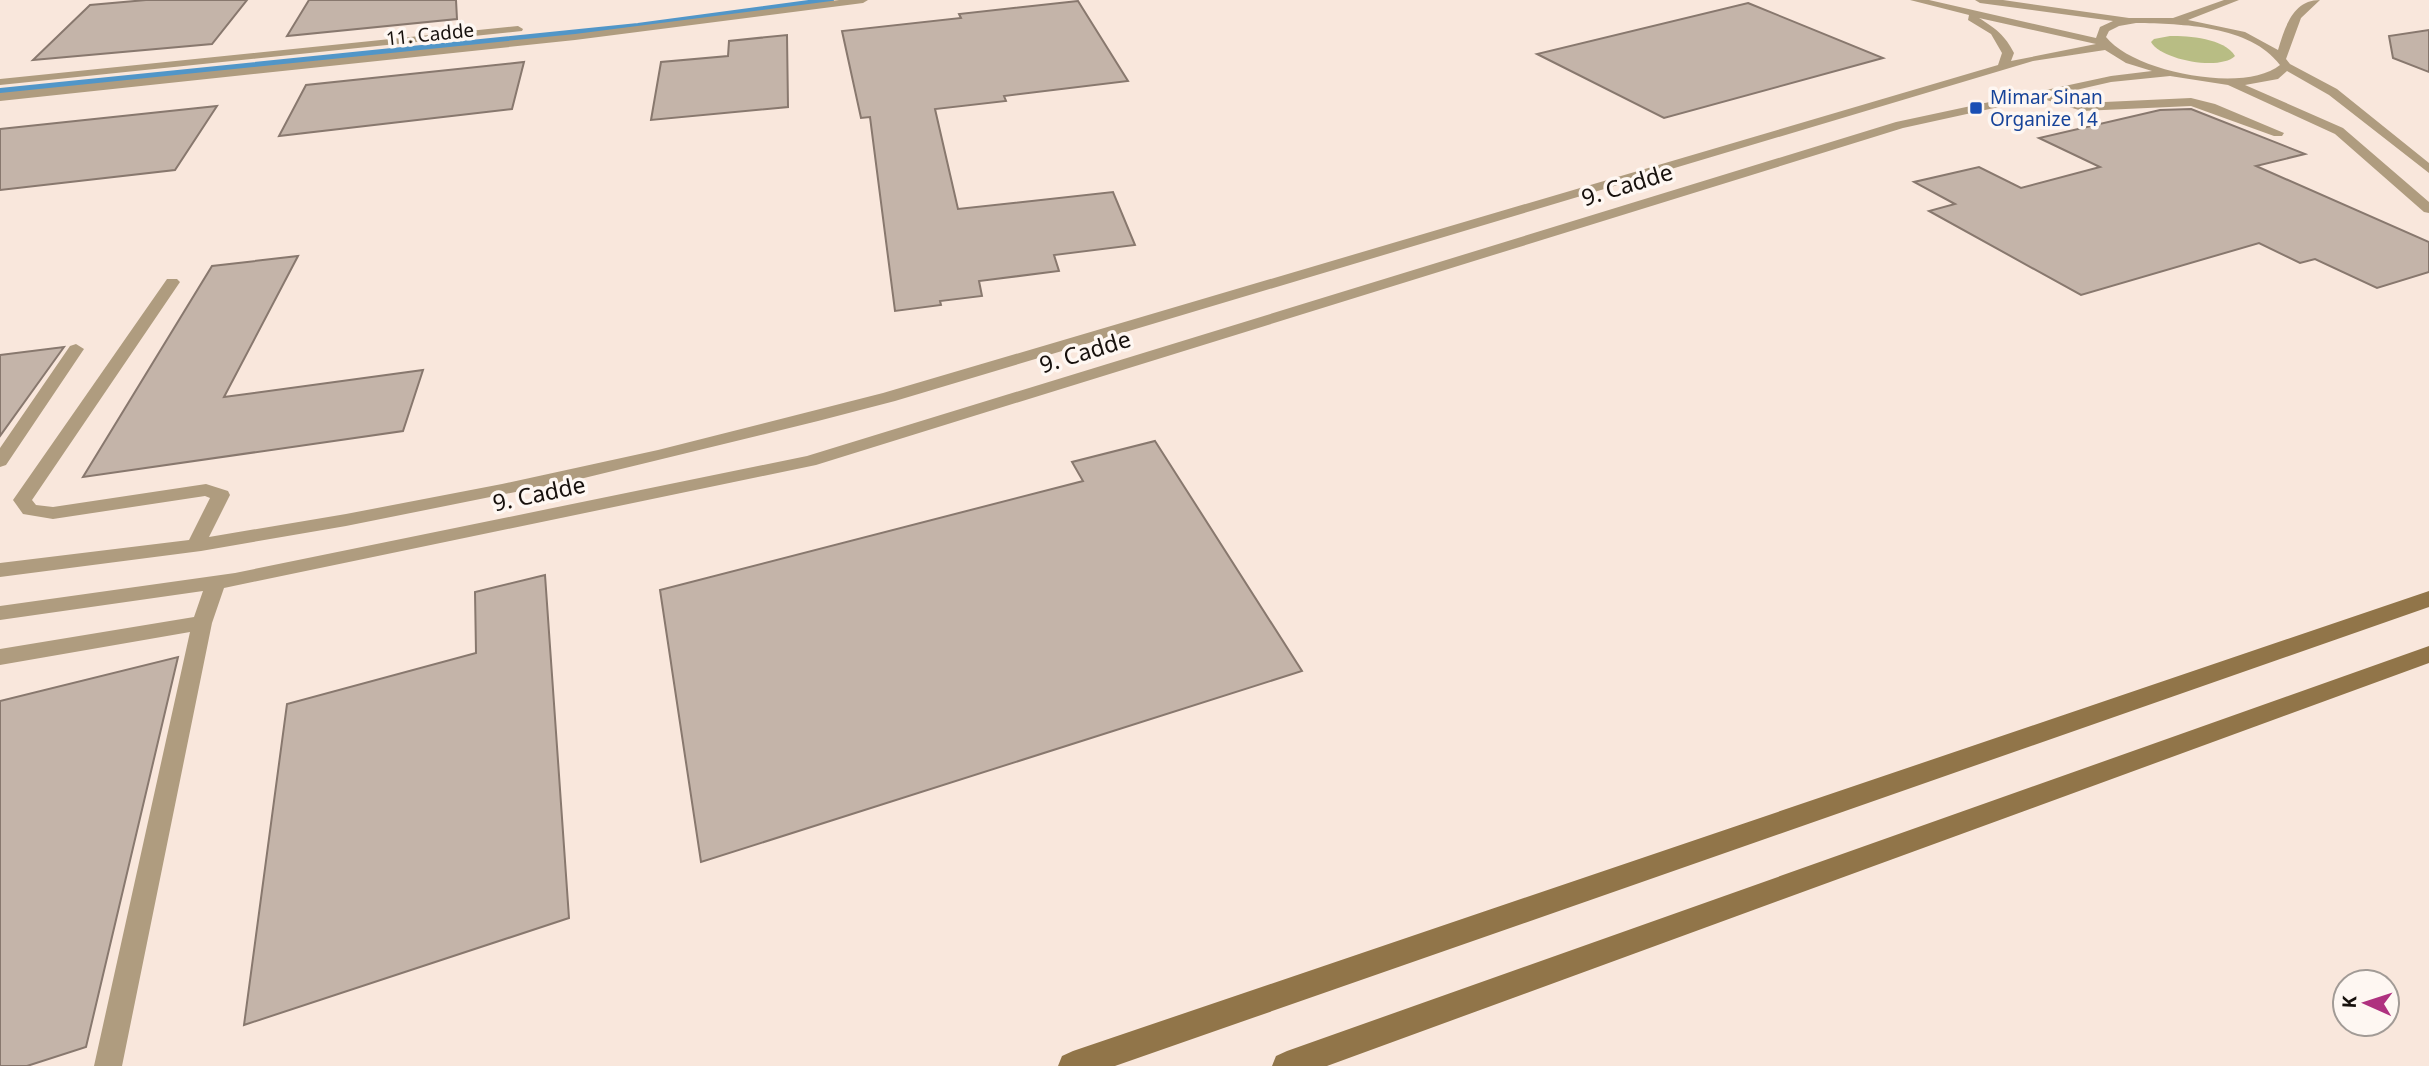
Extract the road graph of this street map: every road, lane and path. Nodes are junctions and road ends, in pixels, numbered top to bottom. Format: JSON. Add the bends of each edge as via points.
{"nodes":[{"id":1,"x":863,"y":0,"type":"edge"},
{"id":2,"x":1914,"y":0,"type":"edge"},
{"id":3,"x":1980,"y":0,"type":"edge"},
{"id":4,"x":2234,"y":0,"type":"edge"},
{"id":5,"x":2315,"y":0,"type":"edge"},
{"id":6,"x":2217,"y":2,"type":"edge"},
{"id":7,"x":1942,"y":5,"type":"junction"},
{"id":8,"x":2136,"y":20,"type":"junction"},
{"id":9,"x":2174,"y":21,"type":"junction"},
{"id":10,"x":535,"y":28,"type":"dead end"},
{"id":11,"x":2106,"y":45,"type":"junction"},
{"id":12,"x":2284,"y":62,"type":"junction"},
{"id":13,"x":2003,"y":66,"type":"junction"},
{"id":14,"x":2169,"y":73,"type":"junction"},
{"id":15,"x":2226,"y":81,"type":"junction"},
{"id":16,"x":0,"y":82,"type":"edge"},
{"id":17,"x":2038,"y":94,"type":"junction"},
{"id":18,"x":0,"y":97,"type":"edge"},
{"id":19,"x":2278,"y":133,"type":"dead end"},
{"id":20,"x":2429,"y":169,"type":"edge"},
{"id":21,"x":2429,"y":209,"type":"edge"},
{"id":22,"x":172,"y":282,"type":"dead end"},
{"id":23,"x":76,"y":349,"type":"dead end"},
{"id":24,"x":0,"y":461,"type":"edge"},
{"id":25,"x":196,"y":544,"type":"junction"},
{"id":26,"x":0,"y":570,"type":"edge"},
{"id":27,"x":216,"y":583,"type":"junction"},
{"id":28,"x":2429,"y":599,"type":"edge"},
{"id":29,"x":3,"y":618,"type":"edge"},
{"id":30,"x":202,"y":623,"type":"junction"},
{"id":31,"x":2429,"y":654,"type":"edge"},
{"id":32,"x":0,"y":657,"type":"edge"},
{"id":33,"x":108,"y":1066,"type":"edge"},
{"id":34,"x":1073,"y":1066,"type":"edge"},
{"id":35,"x":1286,"y":1066,"type":"edge"}],
"edges":[{"from":1,"to":18,"type":"lane","name":"11. Cadde","via":[[575,37]]},
{"from":2,"to":7,"type":"lane"},
{"from":3,"to":8,"type":"lane"},
{"from":4,"to":6,"type":"lane"},
{"from":5,"to":12,"type":"lane","via":[[2293,20]]},
{"from":6,"to":9,"type":"lane"},
{"from":7,"to":11,"type":"lane"},
{"from":7,"to":13,"type":"lane","via":[[1994,32],[2006,47]]},
{"from":8,"to":9,"type":"lane"},
{"from":8,"to":11,"type":"lane","via":[[2104,29],[2101,37]]},
{"from":9,"to":12,"type":"lane","via":[[2251,39]]},
{"from":10,"to":16,"type":"lane","name":"11. Cadde"},
{"from":11,"to":13,"type":"lane","name":"9. Cadde"},
{"from":11,"to":14,"type":"lane","via":[[2130,60]]},
{"from":12,"to":15,"type":"lane","via":[[2282,73],[2270,78]]},
{"from":12,"to":20,"type":"lane","via":[[2333,92]]},
{"from":13,"to":25,"type":"lane","name":"9. Cadde","via":[[779,426],[535,484]]},
{"from":14,"to":15,"type":"lane"},
{"from":14,"to":17,"type":"lane","name":"9. Cadde"},
{"from":15,"to":21,"type":"lane","via":[[2339,131]]},
{"from":17,"to":19,"type":"lane","via":[[2082,107],[2191,102]]},
{"from":17,"to":27,"type":"lane","name":"9. Cadde","via":[[1900,125],[810,461]]},
{"from":22,"to":25,"type":"lane","via":[[22,500],[30,510],[52,513],[206,490],[221,495]]},
{"from":23,"to":24,"type":"lane"},
{"from":25,"to":26,"type":"lane","name":"9. Cadde"},
{"from":27,"to":29,"type":"lane","name":"9. Cadde"},
{"from":27,"to":30,"type":"lane"},
{"from":28,"to":34,"type":"street"},
{"from":30,"to":32,"type":"lane"},
{"from":30,"to":33,"type":"lane"},
{"from":31,"to":35,"type":"street"}]}
